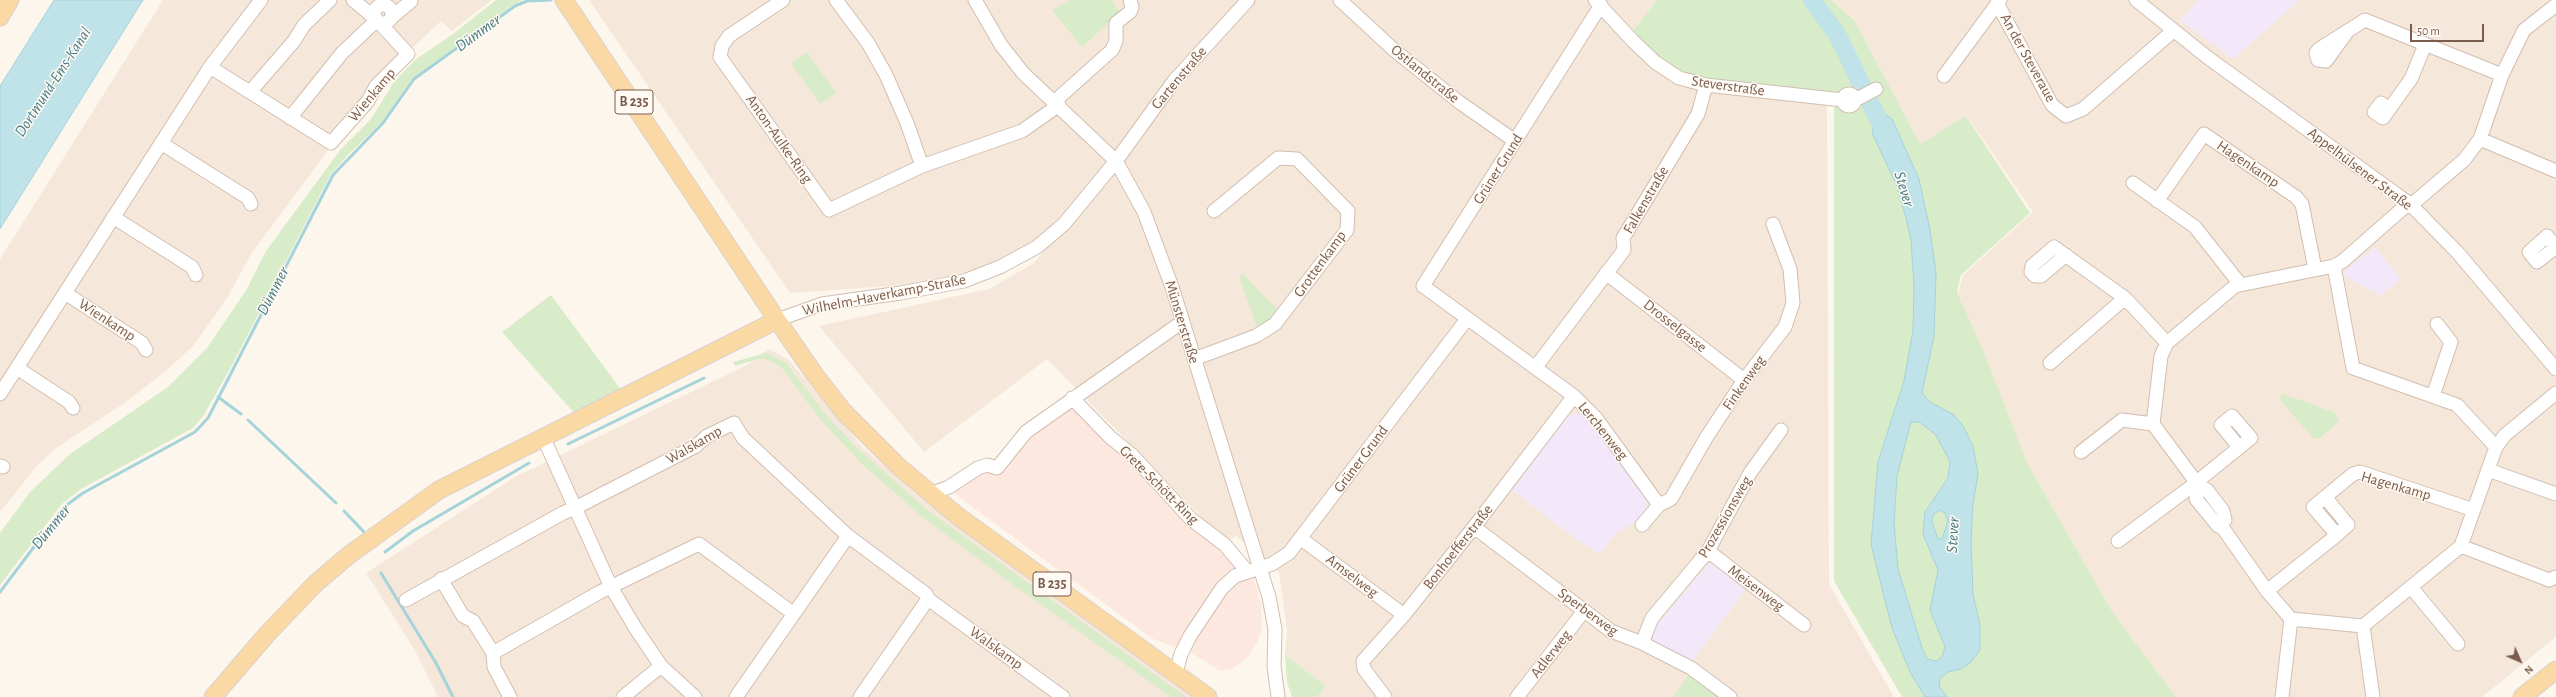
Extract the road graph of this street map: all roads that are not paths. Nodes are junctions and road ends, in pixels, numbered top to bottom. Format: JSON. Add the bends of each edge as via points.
{"nodes":[{"id":1,"x":10,"y":0,"type":"edge"},
{"id":2,"x":261,"y":0,"type":"edge"},
{"id":3,"x":330,"y":0,"type":"edge"},
{"id":4,"x":353,"y":0,"type":"edge"},
{"id":5,"x":564,"y":0,"type":"edge"},
{"id":6,"x":783,"y":0,"type":"edge"},
{"id":7,"x":836,"y":0,"type":"edge"},
{"id":8,"x":975,"y":0,"type":"edge"},
{"id":9,"x":1130,"y":0,"type":"edge"},
{"id":10,"x":1248,"y":0,"type":"edge"},
{"id":11,"x":1340,"y":0,"type":"edge"},
{"id":12,"x":2136,"y":0,"type":"edge"},
{"id":13,"x":410,"y":1,"type":"edge"},
{"id":14,"x":1598,"y":2,"type":"edge"},
{"id":15,"x":1998,"y":2,"type":"edge"},
{"id":16,"x":2556,"y":5,"type":"edge"},
{"id":17,"x":0,"y":16,"type":"edge"},
{"id":18,"x":377,"y":20,"type":"junction"},
{"id":19,"x":2173,"y":31,"type":"junction"},
{"id":20,"x":2347,"y":32,"type":"dead end"},
{"id":21,"x":2425,"y":45,"type":"junction"},
{"id":22,"x":210,"y":67,"type":"junction"},
{"id":23,"x":2502,"y":75,"type":"junction"},
{"id":24,"x":1944,"y":76,"type":"dead end"},
{"id":25,"x":1706,"y":85,"type":"junction"},
{"id":26,"x":1876,"y":89,"type":"dead end"},
{"id":27,"x":250,"y":92,"type":"junction"},
{"id":28,"x":1057,"y":103,"type":"junction"},
{"id":29,"x":2389,"y":109,"type":"dead end"},
{"id":30,"x":290,"y":118,"type":"junction"},
{"id":31,"x":2480,"y":139,"type":"junction"},
{"id":32,"x":1515,"y":141,"type":"junction"},
{"id":33,"x":161,"y":143,"type":"junction"},
{"id":34,"x":1116,"y":160,"type":"junction"},
{"id":35,"x":922,"y":166,"type":"junction"},
{"id":36,"x":2556,"y":171,"type":"edge"},
{"id":37,"x":2133,"y":183,"type":"dead end"},
{"id":38,"x":2157,"y":201,"type":"junction"},
{"id":39,"x":251,"y":204,"type":"dead end"},
{"id":40,"x":2410,"y":204,"type":"junction"},
{"id":41,"x":1214,"y":211,"type":"dead end"},
{"id":42,"x":113,"y":217,"type":"junction"},
{"id":43,"x":1773,"y":224,"type":"dead end"},
{"id":44,"x":2066,"y":256,"type":"dead end"},
{"id":45,"x":2334,"y":266,"type":"junction"},
{"id":46,"x":2315,"y":269,"type":"junction"},
{"id":47,"x":1606,"y":273,"type":"junction"},
{"id":48,"x":196,"y":275,"type":"dead end"},
{"id":49,"x":2240,"y":284,"type":"junction"},
{"id":50,"x":66,"y":293,"type":"junction"},
{"id":51,"x":2125,"y":298,"type":"junction"},
{"id":52,"x":1467,"y":319,"type":"junction"},
{"id":53,"x":777,"y":320,"type":"junction"},
{"id":54,"x":1182,"y":322,"type":"junction"},
{"id":55,"x":2437,"y":324,"type":"dead end"},
{"id":56,"x":2167,"y":343,"type":"junction"},
{"id":57,"x":146,"y":350,"type":"dead end"},
{"id":58,"x":1194,"y":359,"type":"junction"},
{"id":59,"x":2050,"y":363,"type":"dead end"},
{"id":60,"x":16,"y":368,"type":"junction"},
{"id":61,"x":1535,"y":368,"type":"junction"},
{"id":62,"x":2556,"y":369,"type":"edge"},
{"id":63,"x":1744,"y":380,"type":"junction"},
{"id":64,"x":2556,"y":393,"type":"edge"},
{"id":65,"x":0,"y":394,"type":"edge"},
{"id":66,"x":1574,"y":396,"type":"junction"},
{"id":67,"x":2433,"y":396,"type":"junction"},
{"id":68,"x":1072,"y":398,"type":"junction"},
{"id":69,"x":73,"y":408,"type":"dead end"},
{"id":70,"x":2153,"y":424,"type":"junction"},
{"id":71,"x":1781,"y":430,"type":"dead end"},
{"id":72,"x":544,"y":439,"type":"junction"},
{"id":73,"x":2239,"y":447,"type":"dead end"},
{"id":74,"x":2496,"y":447,"type":"junction"},
{"id":75,"x":2081,"y":452,"type":"dead end"},
{"id":76,"x":2488,"y":470,"type":"junction"},
{"id":77,"x":2198,"y":484,"type":"junction"},
{"id":78,"x":930,"y":494,"type":"junction"},
{"id":79,"x":2556,"y":494,"type":"edge"},
{"id":80,"x":1659,"y":505,"type":"junction"},
{"id":81,"x":575,"y":508,"type":"junction"},
{"id":82,"x":2474,"y":510,"type":"junction"},
{"id":83,"x":1642,"y":525,"type":"dead end"},
{"id":84,"x":1474,"y":527,"type":"junction"},
{"id":85,"x":848,"y":536,"type":"junction"},
{"id":86,"x":1300,"y":538,"type":"junction"},
{"id":87,"x":2118,"y":541,"type":"dead end"},
{"id":88,"x":2461,"y":546,"type":"junction"},
{"id":89,"x":1708,"y":551,"type":"junction"},
{"id":90,"x":1260,"y":568,"type":"junction"},
{"id":91,"x":1247,"y":571,"type":"junction"},
{"id":92,"x":2556,"y":577,"type":"edge"},
{"id":93,"x":441,"y":579,"type":"junction"},
{"id":94,"x":612,"y":587,"type":"junction"},
{"id":95,"x":2411,"y":587,"type":"junction"},
{"id":96,"x":2267,"y":591,"type":"junction"},
{"id":97,"x":928,"y":599,"type":"junction"},
{"id":98,"x":406,"y":600,"type":"dead end"},
{"id":99,"x":1584,"y":611,"type":"junction"},
{"id":100,"x":794,"y":614,"type":"junction"},
{"id":101,"x":1404,"y":615,"type":"junction"},
{"id":102,"x":2291,"y":619,"type":"junction"},
{"id":103,"x":1804,"y":625,"type":"dead end"},
{"id":104,"x":2363,"y":626,"type":"junction"},
{"id":105,"x":1642,"y":643,"type":"junction"},
{"id":106,"x":2458,"y":644,"type":"dead end"},
{"id":107,"x":493,"y":653,"type":"junction"},
{"id":108,"x":661,"y":666,"type":"junction"},
{"id":109,"x":2556,"y":670,"type":"edge"},
{"id":110,"x":1176,"y":673,"type":"junction"},
{"id":111,"x":867,"y":695,"type":"edge"},
{"id":112,"x":1522,"y":695,"type":"edge"},
{"id":113,"x":213,"y":697,"type":"edge"},
{"id":114,"x":510,"y":697,"type":"edge"},
{"id":115,"x":623,"y":697,"type":"edge"},
{"id":116,"x":695,"y":697,"type":"edge"},
{"id":117,"x":736,"y":697,"type":"edge"},
{"id":118,"x":1064,"y":697,"type":"edge"},
{"id":119,"x":1208,"y":697,"type":"edge"},
{"id":120,"x":1278,"y":697,"type":"edge"},
{"id":121,"x":1385,"y":697,"type":"edge"},
{"id":122,"x":1730,"y":697,"type":"edge"},
{"id":123,"x":2282,"y":697,"type":"edge"},
{"id":124,"x":2373,"y":697,"type":"edge"},
{"id":125,"x":2522,"y":697,"type":"edge"}],
"edges":[{"from":1,"to":17,"type":"main road"},
{"from":2,"to":22,"type":"street"},
{"from":3,"to":27,"type":"street","via":[[304,25],[294,42]]},
{"from":4,"to":18,"type":"street"},
{"from":5,"to":53,"type":"main road","number":"B 235"},
{"from":6,"to":35,"type":"street","name":"Anton-Aulke-Ring","via":[[729,36],[722,46],[720,57],[829,210]]},
{"from":7,"to":35,"type":"street","via":[[868,43],[886,76],[907,123]]},
{"from":8,"to":28,"type":"street","name":"Münsterstraße","via":[[1001,45],[1023,73]]},
{"from":9,"to":28,"type":"street","name":"Anton-Aulke-Ring","via":[[1130,12],[1116,23],[1116,41],[1112,50]]},
{"from":10,"to":34,"type":"street","name":"Gartenstraße","via":[[1174,81]]},
{"from":11,"to":32,"type":"street","name":"Ostlandstraße","via":[[1405,60]]},
{"from":12,"to":19,"type":"street","name":"Appelhülsener Straße"},
{"from":13,"to":18,"type":"street","via":[[386,23]]},
{"from":14,"to":25,"type":"street","name":"Steverstraße","via":[[1655,62],[1679,78]]},
{"from":14,"to":32,"type":"street","name":"Grüner Grund"},
{"from":15,"to":19,"type":"street","name":"An der Steveraue","via":[[2052,104],[2066,116],[2083,109]]},
{"from":15,"to":24,"type":"street","name":"An der Steveraue"},
{"from":16,"to":23,"type":"street","via":[[2524,30]]},
{"from":18,"to":30,"type":"street","via":[[342,53]]},
{"from":18,"to":30,"type":"street","name":"Wienkamp","via":[[408,54],[376,86],[359,112],[331,143]]},
{"from":19,"to":40,"type":"street","name":"Appelhülsener Straße"},
{"from":20,"to":21,"type":"street","via":[[2365,20]]},
{"from":21,"to":23,"type":"street"},
{"from":21,"to":29,"type":"street","via":[[2411,79]]},
{"from":22,"to":27,"type":"street","name":"Wienkamp"},
{"from":22,"to":33,"type":"street","name":"Wienkamp"},
{"from":23,"to":31,"type":"street"},
{"from":25,"to":26,"type":"street","name":"Steverstraße","via":[[1852,100]]},
{"from":25,"to":47,"type":"street","name":"Falkenstraße","via":[[1698,114],[1623,238],[1624,250]]},
{"from":27,"to":30,"type":"street","name":"Wienkamp"},
{"from":28,"to":34,"type":"street","name":"Münsterstraße"},
{"from":28,"to":35,"type":"street","name":"Anton-Aulke-Ring","via":[[1022,131]]},
{"from":31,"to":36,"type":"street"},
{"from":31,"to":40,"type":"street","via":[[2464,160]]},
{"from":32,"to":52,"type":"street","name":"Grüner Grund","via":[[1423,286]]},
{"from":33,"to":39,"type":"street","via":[[248,198]]},
{"from":33,"to":42,"type":"street","name":"Wienkamp"},
{"from":34,"to":53,"type":"street","name":"Wilhelm-Haverkamp-Straße","via":[[1064,224],[1037,246],[1000,267],[964,281],[806,308]]},
{"from":34,"to":54,"type":"street","name":"Münsterstraße","via":[[1144,212]]},
{"from":37,"to":38,"type":"street"},
{"from":38,"to":46,"type":"street","name":"Hagenkamp","via":[[2204,134],[2296,197],[2302,204]]},
{"from":38,"to":49,"type":"street","via":[[2195,228]]},
{"from":40,"to":45,"type":"street"},
{"from":40,"to":62,"type":"street","name":"Appelhülsener Straße","via":[[2458,253]]},
{"from":41,"to":58,"type":"street","name":"Grottenkamp","via":[[1278,158],[1297,159],[1348,211],[1347,230],[1275,324],[1256,336]]},
{"from":42,"to":48,"type":"street","via":[[192,267]]},
{"from":42,"to":50,"type":"street","name":"Wienkamp"},
{"from":43,"to":63,"type":"street","name":"Finkenweg","via":[[1790,269],[1793,303],[1785,327]]},
{"from":44,"to":51,"type":"street"},
{"from":45,"to":46,"type":"street"},
{"from":45,"to":67,"type":"street","via":[[2353,368]]},
{"from":46,"to":49,"type":"street"},
{"from":47,"to":61,"type":"street","name":"Falkenstraße"},
{"from":47,"to":63,"type":"street","name":"Drosselgasse"},
{"from":49,"to":56,"type":"street","via":[[2230,289]]},
{"from":50,"to":57,"type":"street","name":"Wienkamp","via":[[142,343]]},
{"from":50,"to":60,"type":"street","name":"Wienkamp"},
{"from":51,"to":56,"type":"street"},
{"from":51,"to":59,"type":"street"},
{"from":52,"to":61,"type":"street","name":"Grüner Grund"},
{"from":52,"to":86,"type":"street","name":"Grüner Grund"},
{"from":53,"to":72,"type":"main road"},
{"from":53,"to":78,"type":"main road","number":"B 235","via":[[843,412],[887,457]]},
{"from":54,"to":58,"type":"street","name":"Münsterstraße"},
{"from":54,"to":68,"type":"street"},
{"from":55,"to":67,"type":"street","via":[[2452,342]]},
{"from":56,"to":70,"type":"street","via":[[2162,356]]},
{"from":58,"to":90,"type":"street","name":"Münsterstraße"},
{"from":60,"to":65,"type":"street","name":"Wienkamp"},
{"from":60,"to":69,"type":"street","via":[[69,402]]},
{"from":61,"to":66,"type":"street","name":"Lerchenweg"},
{"from":63,"to":80,"type":"street","name":"Finkenweg","via":[[1706,438],[1671,499]]},
{"from":64,"to":74,"type":"street","via":[[2505,436]]},
{"from":66,"to":80,"type":"street","name":"Lerchenweg","via":[[1596,418]]},
{"from":66,"to":84,"type":"street","name":"Bonhoefferstraße"},
{"from":67,"to":74,"type":"street","via":[[2457,405]]},
{"from":68,"to":78,"type":"street","via":[[1026,432],[997,468],[987,465],[978,468],[949,487]]},
{"from":68,"to":91,"type":"street","name":"Grete-Schött-Ring","via":[[1110,437],[1132,454],[1191,519],[1226,545]]},
{"from":70,"to":75,"type":"street","via":[[2122,420]]},
{"from":70,"to":77,"type":"street"},
{"from":71,"to":89,"type":"street","name":"Prozessionsweg","via":[[1750,473]]},
{"from":72,"to":81,"type":"street"},
{"from":72,"to":113,"type":"main road","via":[[439,490],[349,555],[316,583],[269,632]]},
{"from":73,"to":77,"type":"street"},
{"from":74,"to":76,"type":"street"},
{"from":76,"to":79,"type":"street"},
{"from":76,"to":82,"type":"street"},
{"from":77,"to":87,"type":"street"},
{"from":77,"to":96,"type":"street","via":[[2207,490],[2223,511],[2225,520],[2220,524]]},
{"from":78,"to":110,"type":"main road","number":"B 235"},
{"from":80,"to":83,"type":"street","name":"Finkenweg"},
{"from":81,"to":85,"type":"street","name":"Walskamp","via":[[696,446],[707,436],[734,423],[743,438]]},
{"from":81,"to":93,"type":"street","name":"Walskamp","via":[[562,512]]},
{"from":81,"to":94,"type":"street"},
{"from":82,"to":88,"type":"street"},
{"from":82,"to":96,"type":"street","name":"Hagenkamp","via":[[2360,472],[2352,474],[2313,507],[2336,535]]},
{"from":84,"to":99,"type":"street","name":"Sperberweg"},
{"from":84,"to":101,"type":"street","name":"Bonhoefferstraße"},
{"from":85,"to":97,"type":"street","name":"Walskamp","via":[[926,594]]},
{"from":85,"to":100,"type":"street"},
{"from":86,"to":90,"type":"street","name":"Grüner Grund","via":[[1281,560]]},
{"from":86,"to":101,"type":"street","name":"Amselweg"},
{"from":88,"to":92,"type":"street","via":[[2549,580]]},
{"from":88,"to":95,"type":"street"},
{"from":89,"to":103,"type":"street","name":"Meisenweg"},
{"from":89,"to":105,"type":"street","name":"Prozessionsweg","via":[[1652,618]]},
{"from":90,"to":91,"type":"street"},
{"from":90,"to":120,"type":"street","name":"Münsterstraße","via":[[1275,629],[1275,679]]},
{"from":91,"to":110,"type":"street","via":[[1235,576],[1222,588],[1181,654]]},
{"from":93,"to":98,"type":"street","name":"Walskamp"},
{"from":93,"to":107,"type":"street","via":[[463,616],[474,621]]},
{"from":94,"to":100,"type":"street","via":[[699,544]]},
{"from":94,"to":107,"type":"street"},
{"from":94,"to":108,"type":"street"},
{"from":95,"to":104,"type":"street"},
{"from":95,"to":106,"type":"street"},
{"from":96,"to":102,"type":"street"},
{"from":97,"to":111,"type":"street"},
{"from":97,"to":118,"type":"street","name":"Walskamp"},
{"from":99,"to":105,"type":"street","name":"Sperberweg","via":[[1611,631]]},
{"from":99,"to":112,"type":"street","name":"Adlerweg"},
{"from":100,"to":117,"type":"street"},
{"from":101,"to":121,"type":"street","name":"Bonhoefferstraße","via":[[1362,664]]},
{"from":102,"to":104,"type":"street"},
{"from":102,"to":123,"type":"street"},
{"from":104,"to":124,"type":"street"},
{"from":105,"to":122,"type":"street","name":"Sperberweg","via":[[1691,668]]},
{"from":107,"to":114,"type":"street","via":[[494,667]]},
{"from":108,"to":115,"type":"street"},
{"from":108,"to":116,"type":"street"},
{"from":109,"to":125,"type":"main road"},
{"from":110,"to":119,"type":"main road","number":"B 235"}]}
